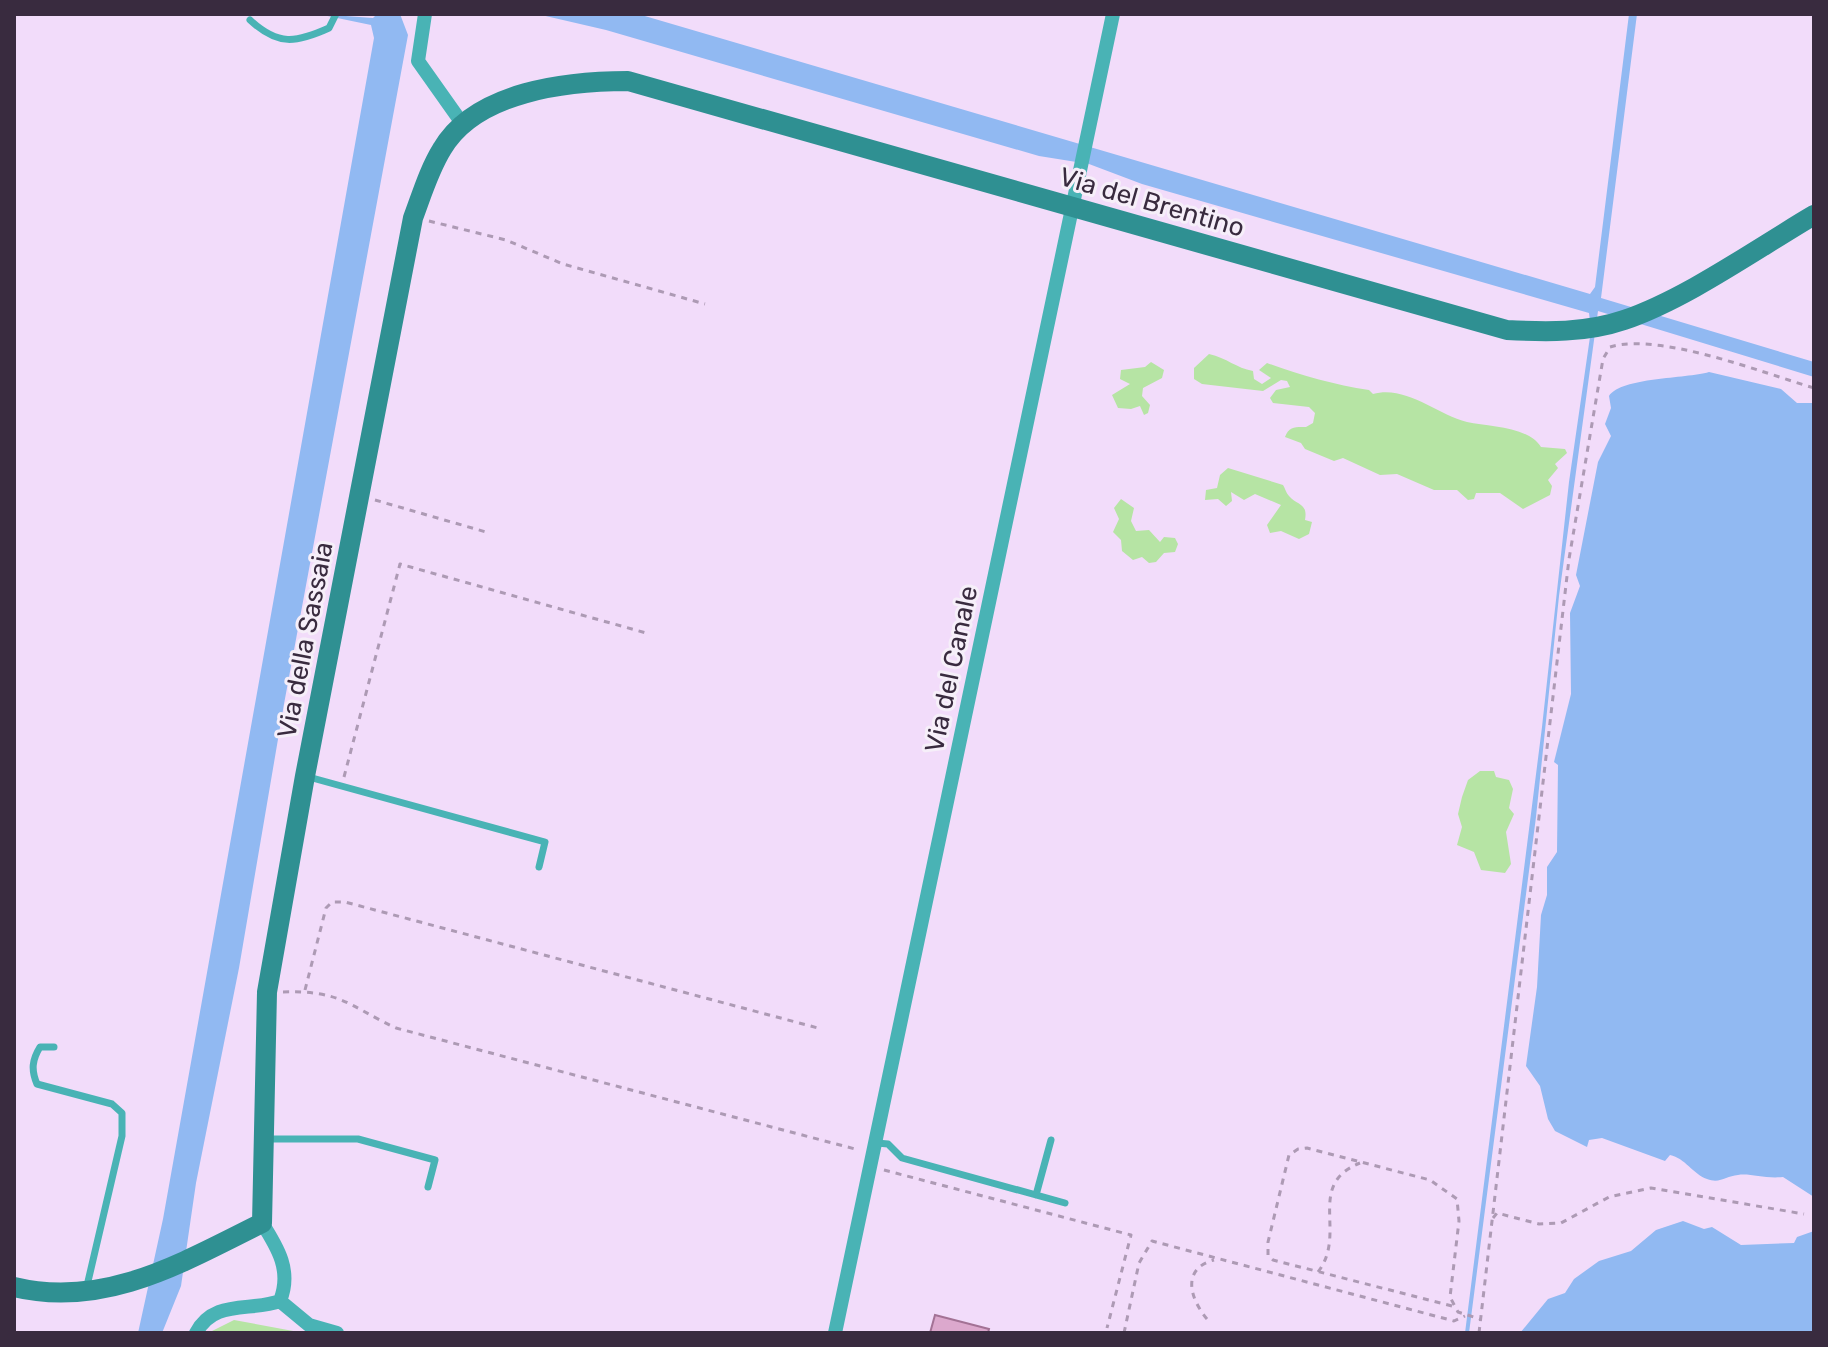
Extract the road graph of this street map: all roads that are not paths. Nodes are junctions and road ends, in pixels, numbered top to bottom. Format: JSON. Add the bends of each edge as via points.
{"nodes":[{"id":1,"x":425,"y":14,"type":"edge"},
{"id":2,"x":1113,"y":14,"type":"edge"},
{"id":3,"x":335,"y":18,"type":"edge"},
{"id":4,"x":250,"y":20,"type":"dead end"},
{"id":5,"x":464,"y":126,"type":"junction"},
{"id":6,"x":1073,"y":206,"type":"junction"},
{"id":7,"x":1814,"y":215,"type":"edge"},
{"id":8,"x":305,"y":776,"type":"junction"},
{"id":9,"x":539,"y":867,"type":"dead end"},
{"id":10,"x":54,"y":1047,"type":"dead end"},
{"id":11,"x":262,"y":1139,"type":"junction"},
{"id":12,"x":1051,"y":1140,"type":"dead end"},
{"id":13,"x":874,"y":1154,"type":"junction"},
{"id":14,"x":428,"y":1187,"type":"dead end"},
{"id":15,"x":1036,"y":1195,"type":"junction"},
{"id":16,"x":1065,"y":1203,"type":"dead end"},
{"id":17,"x":262,"y":1223,"type":"junction"},
{"id":18,"x":16,"y":1287,"type":"edge"},
{"id":19,"x":85,"y":1293,"type":"junction"},
{"id":20,"x":280,"y":1301,"type":"junction"},
{"id":21,"x":196,"y":1333,"type":"edge"},
{"id":22,"x":337,"y":1333,"type":"edge"},
{"id":23,"x":835,"y":1333,"type":"edge"}],
"edges":[{"from":1,"to":5,"type":"street","via":[[418,61]]},
{"from":2,"to":6,"type":"street","name":"Via del Canale"},
{"from":3,"to":4,"type":"lane","via":[[307,38],[283,40],[265,34]]},
{"from":5,"to":6,"type":"street","name":"Via del Brentino","via":[[526,92],[584,81],[628,81]]},
{"from":5,"to":8,"type":"street","name":"Via della Sassaia","via":[[444,146],[413,218]]},
{"from":6,"to":7,"type":"street","name":"Via del Brentino","via":[[1507,330],[1557,333],[1623,321],[1661,304]]},
{"from":6,"to":13,"type":"street","name":"Via del Canale"},
{"from":8,"to":9,"type":"lane","via":[[545,842]]},
{"from":8,"to":11,"type":"street","name":"Via della Sassaia","via":[[267,992]]},
{"from":10,"to":19,"type":"lane","via":[[40,1047],[34,1058],[37,1084],[112,1104],[122,1113],[122,1136]]},
{"from":11,"to":14,"type":"lane","via":[[358,1139],[435,1160]]},
{"from":11,"to":17,"type":"street","name":"Via della Sassaia"},
{"from":12,"to":15,"type":"lane"},
{"from":13,"to":15,"type":"lane","via":[[888,1144],[902,1158]]},
{"from":13,"to":23,"type":"street","name":"Via del Canale"},
{"from":15,"to":16,"type":"lane"},
{"from":17,"to":19,"type":"street","via":[[119,1288]]},
{"from":17,"to":20,"type":"street","name":"Via della Sassaia","via":[[286,1274]]},
{"from":18,"to":19,"type":"street"},
{"from":20,"to":21,"type":"street","via":[[217,1311]]},
{"from":20,"to":22,"type":"street","via":[[309,1325]]}]}
